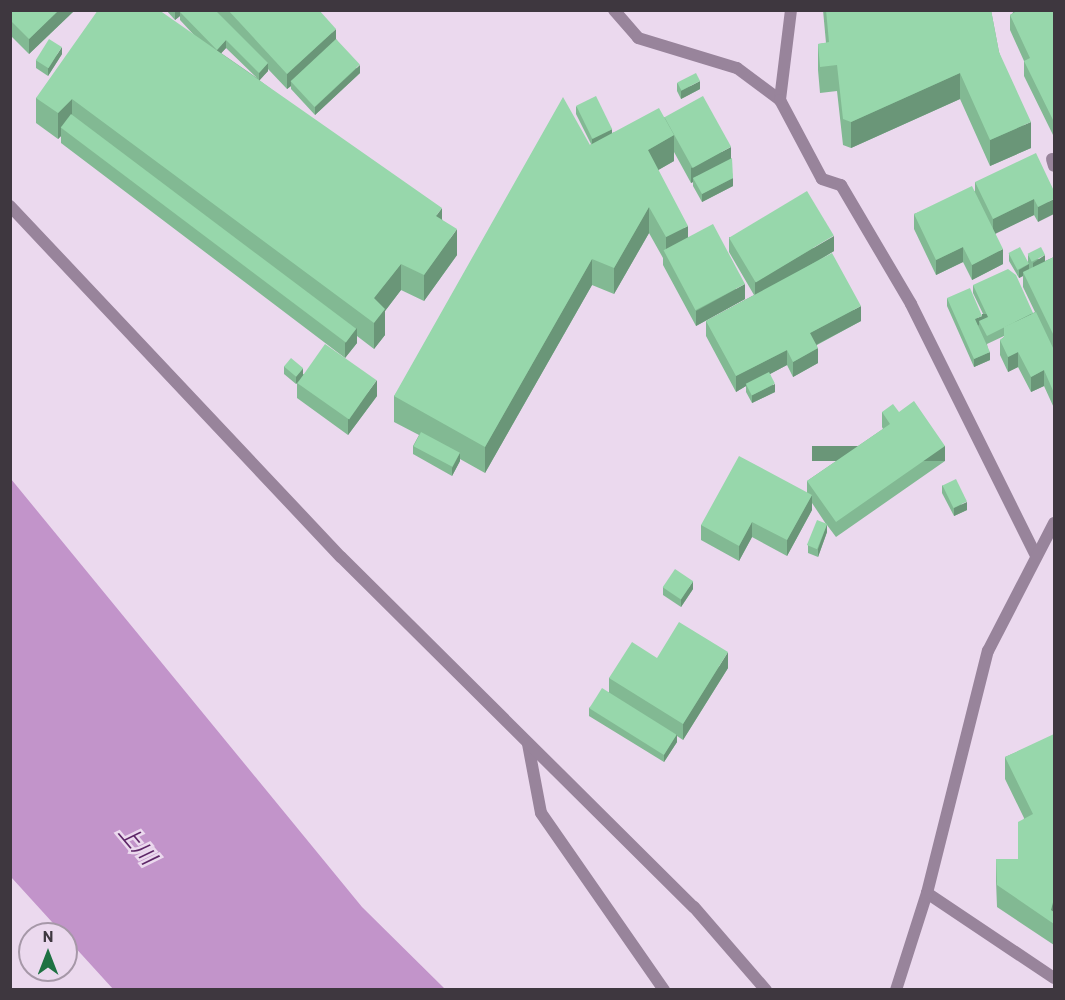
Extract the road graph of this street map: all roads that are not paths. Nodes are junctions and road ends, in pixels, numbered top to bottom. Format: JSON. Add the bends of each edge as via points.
{"nodes":[{"id":1,"x":614,"y":10,"type":"edge"},
{"id":2,"x":792,"y":10,"type":"edge"},
{"id":3,"x":780,"y":100,"type":"junction"},
{"id":4,"x":10,"y":206,"type":"edge"},
{"id":5,"x":1054,"y":523,"type":"edge"},
{"id":6,"x":1035,"y":554,"type":"junction"},
{"id":7,"x":528,"y":744,"type":"junction"},
{"id":8,"x":927,"y":893,"type":"junction"},
{"id":9,"x":1054,"y":978,"type":"edge"},
{"id":10,"x":664,"y":990,"type":"edge"},
{"id":11,"x":766,"y":990,"type":"edge"},
{"id":12,"x":896,"y":990,"type":"edge"}],
"edges":[{"from":1,"to":3,"type":"street","via":[[638,38],[737,68]]},
{"from":2,"to":3,"type":"street"},
{"from":3,"to":6,"type":"street","via":[[822,179],[841,185],[910,304]]},
{"from":4,"to":7,"type":"street","via":[[341,557]]},
{"from":5,"to":6,"type":"street"},
{"from":6,"to":8,"type":"street","via":[[988,651]]},
{"from":7,"to":10,"type":"street","via":[[541,813]]},
{"from":7,"to":11,"type":"street","via":[[694,907]]},
{"from":8,"to":9,"type":"street"},
{"from":8,"to":12,"type":"street"}]}
